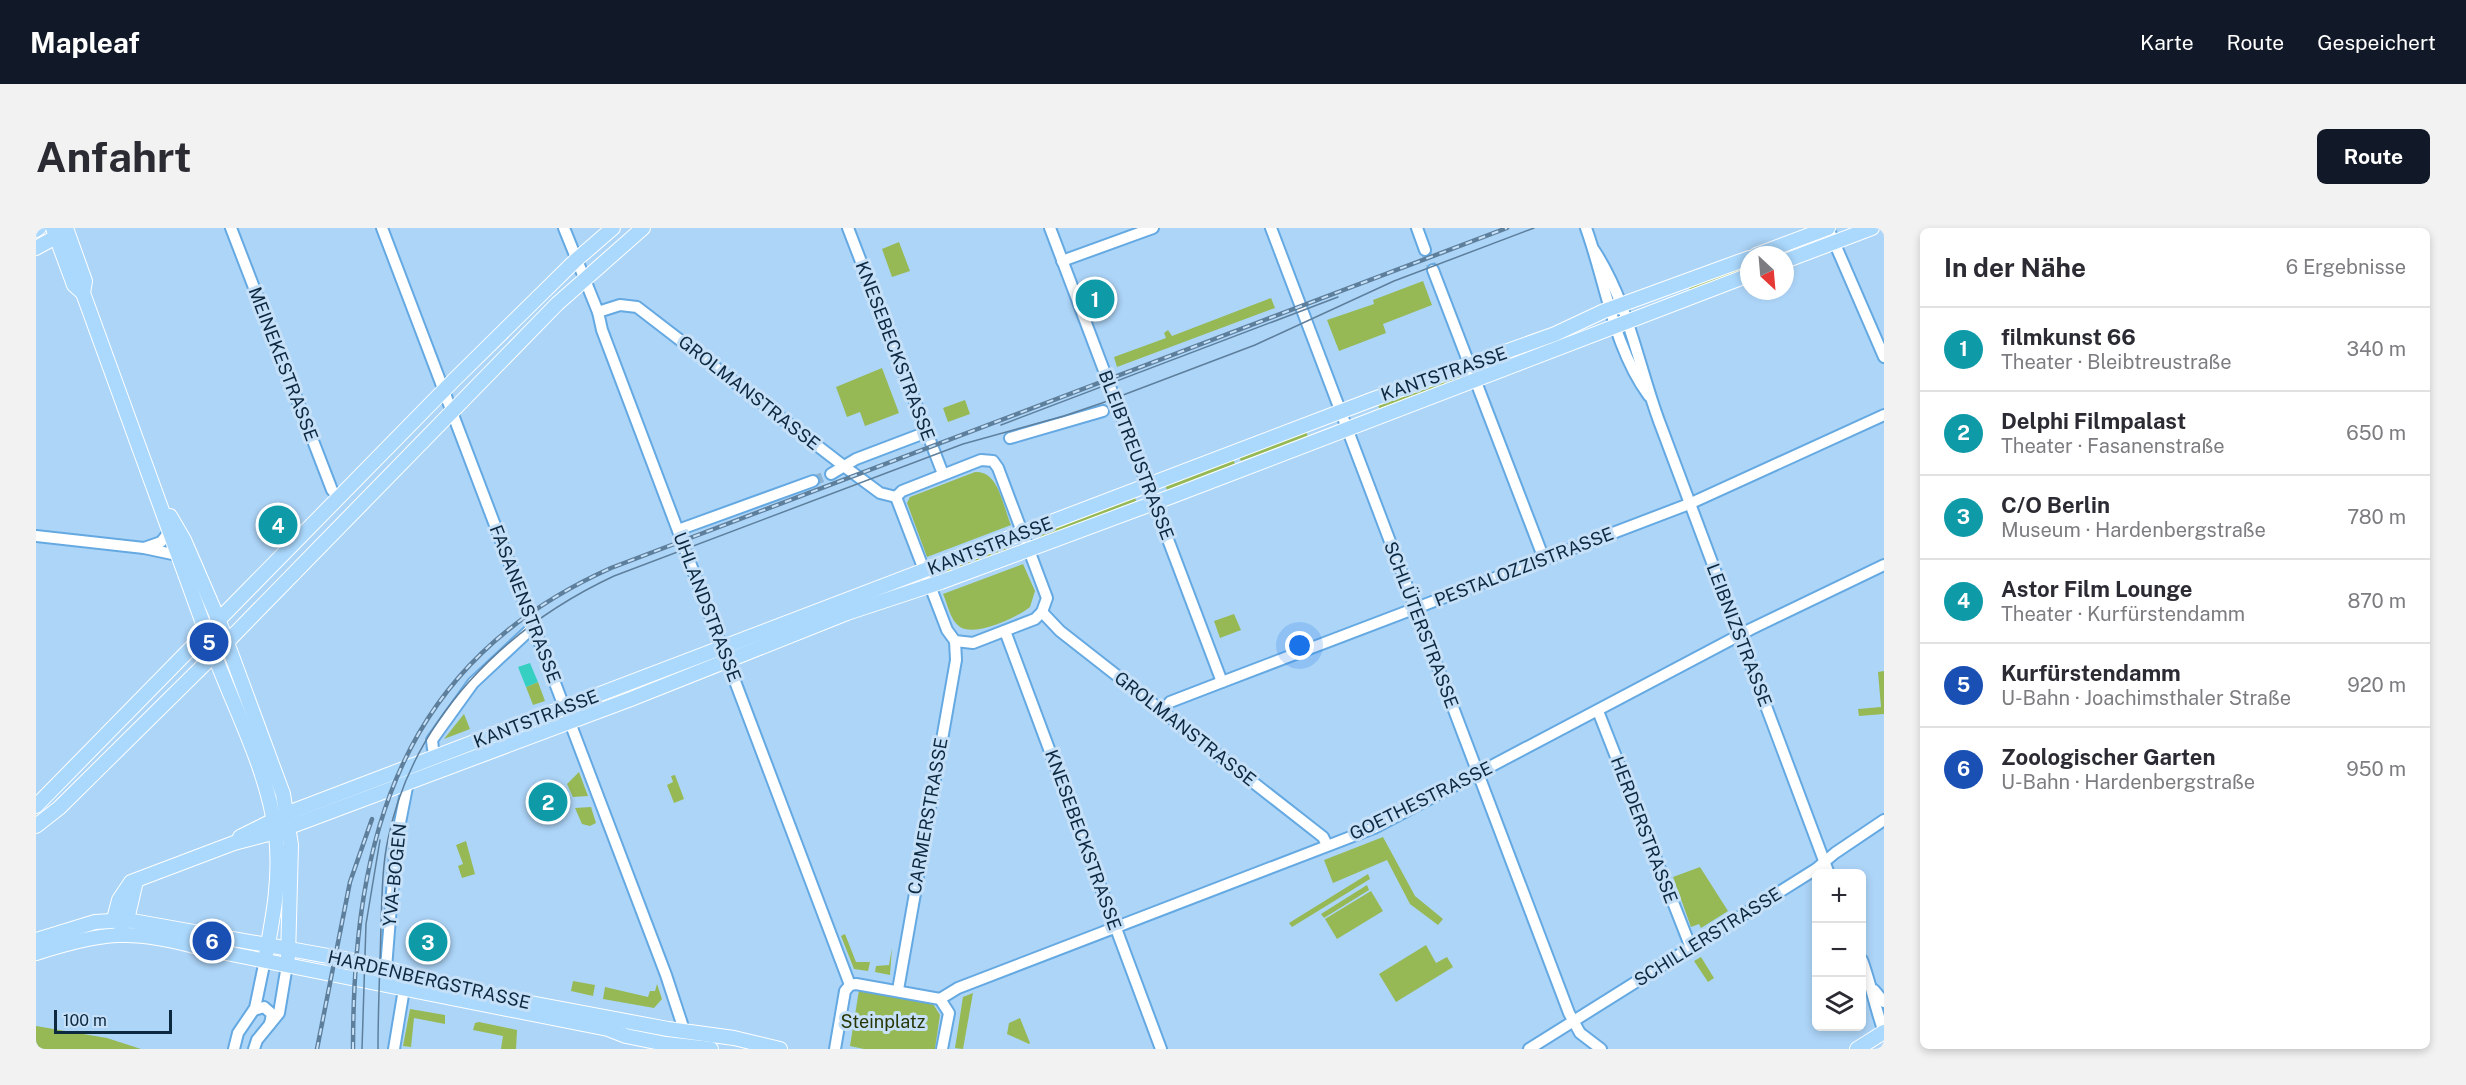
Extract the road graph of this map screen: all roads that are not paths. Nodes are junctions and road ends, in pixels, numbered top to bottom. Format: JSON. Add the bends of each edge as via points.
{"nodes":[{"id":1,"x":231,"y":228,"type":"edge"},
{"id":2,"x":382,"y":228,"type":"edge"},
{"id":3,"x":564,"y":228,"type":"edge"},
{"id":4,"x":613,"y":228,"type":"edge"},
{"id":5,"x":643,"y":228,"type":"edge"},
{"id":6,"x":848,"y":228,"type":"edge"},
{"id":7,"x":1050,"y":228,"type":"edge"},
{"id":8,"x":1153,"y":228,"type":"edge"},
{"id":9,"x":1271,"y":228,"type":"edge"},
{"id":10,"x":1417,"y":228,"type":"edge"},
{"id":11,"x":1586,"y":228,"type":"edge"},
{"id":12,"x":1828,"y":228,"type":"edge"},
{"id":13,"x":1872,"y":228,"type":"edge"},
{"id":14,"x":63,"y":230,"type":"edge"},
{"id":15,"x":1834,"y":243,"type":"junction"},
{"id":16,"x":1780,"y":246,"type":"edge"},
{"id":17,"x":36,"y":248,"type":"edge"},
{"id":18,"x":1425,"y":250,"type":"tunnel mouth"},
{"id":19,"x":1794,"y":258,"type":"edge"},
{"id":20,"x":576,"y":260,"type":"junction"},
{"id":21,"x":1062,"y":261,"type":"junction"},
{"id":22,"x":1740,"y":261,"type":"edge"},
{"id":23,"x":1433,"y":270,"type":"tunnel mouth"},
{"id":24,"x":1740,"y":278,"type":"edge"},
{"id":25,"x":585,"y":279,"type":"junction"},
{"id":26,"x":1616,"y":307,"type":"junction"},
{"id":27,"x":598,"y":312,"type":"junction"},
{"id":28,"x":1622,"y":324,"type":"junction"},
{"id":29,"x":1884,"y":357,"type":"edge"},
{"id":30,"x":1469,"y":363,"type":"junction"},
{"id":31,"x":1476,"y":381,"type":"junction"},
{"id":32,"x":444,"y":390,"type":"junction"},
{"id":33,"x":1118,"y":406,"type":"junction"},
{"id":34,"x":452,"y":411,"type":"junction"},
{"id":35,"x":1340,"y":412,"type":"junction"},
{"id":36,"x":1884,"y":415,"type":"edge"},
{"id":37,"x":1347,"y":429,"type":"junction"},
{"id":38,"x":927,"y":432,"type":"junction"},
{"id":39,"x":1007,"y":439,"type":"dead end"},
{"id":40,"x":845,"y":467,"type":"junction"},
{"id":41,"x":831,"y":474,"type":"tunnel mouth"},
{"id":42,"x":943,"y":474,"type":"junction"},
{"id":43,"x":813,"y":481,"type":"tunnel mouth"},
{"id":44,"x":1148,"y":486,"type":"junction"},
{"id":45,"x":896,"y":497,"type":"junction"},
{"id":46,"x":159,"y":498,"type":"junction"},
{"id":47,"x":339,"y":498,"type":"junction"},
{"id":48,"x":1154,"y":503,"type":"junction"},
{"id":49,"x":1689,"y":504,"type":"junction"},
{"id":50,"x":678,"y":530,"type":"junction"},
{"id":51,"x":169,"y":532,"type":"junction"},
{"id":52,"x":1023,"y":533,"type":"junction"},
{"id":53,"x":36,"y":536,"type":"edge"},
{"id":54,"x":144,"y":548,"type":"junction"},
{"id":55,"x":1029,"y":548,"type":"junction"},
{"id":56,"x":177,"y":555,"type":"junction"},
{"id":57,"x":1544,"y":559,"type":"junction"},
{"id":58,"x":1884,"y":565,"type":"edge"},
{"id":59,"x":924,"y":572,"type":"junction"},
{"id":60,"x":929,"y":586,"type":"junction"},
{"id":61,"x":1415,"y":608,"type":"junction"},
{"id":62,"x":1042,"y":612,"type":"junction"},
{"id":63,"x":219,"y":621,"type":"junction"},
{"id":64,"x":533,"y":627,"type":"junction"},
{"id":65,"x":1005,"y":631,"type":"junction"},
{"id":66,"x":206,"y":634,"type":"junction"},
{"id":67,"x":1740,"y":636,"type":"junction"},
{"id":68,"x":955,"y":641,"type":"junction"},
{"id":69,"x":227,"y":642,"type":"junction"},
{"id":70,"x":214,"y":654,"type":"junction"},
{"id":71,"x":725,"y":655,"type":"junction"},
{"id":72,"x":1222,"y":682,"type":"junction"},
{"id":73,"x":564,"y":708,"type":"junction"},
{"id":74,"x":1163,"y":711,"type":"junction"},
{"id":75,"x":1598,"y":711,"type":"junction"},
{"id":76,"x":570,"y":722,"type":"junction"},
{"id":77,"x":433,"y":749,"type":"dead end"},
{"id":78,"x":1478,"y":774,"type":"junction"},
{"id":79,"x":408,"y":782,"type":"junction"},
{"id":80,"x":36,"y":806,"type":"edge"},
{"id":81,"x":289,"y":820,"type":"junction"},
{"id":82,"x":1884,"y":820,"type":"edge"},
{"id":83,"x":36,"y":826,"type":"edge"},
{"id":84,"x":274,"y":826,"type":"junction"},
{"id":85,"x":1327,"y":846,"type":"junction"},
{"id":86,"x":1824,"y":861,"type":"junction"},
{"id":87,"x":1827,"y":869,"type":"edge"},
{"id":88,"x":118,"y":924,"type":"junction"},
{"id":89,"x":1115,"y":927,"type":"junction"},
{"id":90,"x":36,"y":940,"type":"edge"},
{"id":91,"x":268,"y":946,"type":"junction"},
{"id":92,"x":1691,"y":948,"type":"junction"},
{"id":93,"x":289,"y":949,"type":"junction"},
{"id":94,"x":36,"y":953,"type":"edge"},
{"id":95,"x":265,"y":960,"type":"junction"},
{"id":96,"x":286,"y":965,"type":"junction"},
{"id":97,"x":386,"y":968,"type":"junction"},
{"id":98,"x":1866,"y":970,"type":"edge"},
{"id":99,"x":850,"y":985,"type":"junction"},
{"id":100,"x":404,"y":989,"type":"junction"},
{"id":101,"x":898,"y":990,"type":"junction"},
{"id":102,"x":1874,"y":990,"type":"junction"},
{"id":103,"x":940,"y":999,"type":"junction"},
{"id":104,"x":1884,"y":1002,"type":"edge"},
{"id":105,"x":254,"y":1010,"type":"junction"},
{"id":106,"x":1573,"y":1022,"type":"junction"},
{"id":107,"x":270,"y":1024,"type":"junction"},
{"id":108,"x":685,"y":1031,"type":"junction"},
{"id":109,"x":1884,"y":1032,"type":"edge"},
{"id":110,"x":688,"y":1048,"type":"edge"},
{"id":111,"x":234,"y":1049,"type":"edge"},
{"id":112,"x":254,"y":1049,"type":"edge"},
{"id":113,"x":394,"y":1049,"type":"edge"},
{"id":114,"x":711,"y":1049,"type":"edge"},
{"id":115,"x":780,"y":1049,"type":"edge"},
{"id":116,"x":835,"y":1049,"type":"edge"},
{"id":117,"x":942,"y":1049,"type":"edge"},
{"id":118,"x":1161,"y":1049,"type":"edge"},
{"id":119,"x":1529,"y":1049,"type":"edge"},
{"id":120,"x":1601,"y":1049,"type":"edge"},
{"id":121,"x":1857,"y":1049,"type":"edge"}],
"edges":[{"from":1,"to":47,"type":"street","name":"MEINEKESTRASSE","via":[[328,481]]},
{"from":2,"to":32,"type":"street","name":"FASANENSTRASSE"},
{"from":3,"to":20,"type":"street","name":"UHLANDSTRASSE"},
{"from":4,"to":20,"type":"main road"},
{"from":5,"to":25,"type":"main road"},
{"from":6,"to":38,"type":"street","name":"KNESEBECKSTRASSE"},
{"from":7,"to":21,"type":"street","name":"BLEIBTREUSTRASSE"},
{"from":8,"to":21,"type":"street"},
{"from":9,"to":35,"type":"street","name":"SCHLÜTERSTRASSE"},
{"from":10,"to":18,"type":"street"},
{"from":11,"to":26,"type":"street","name":"LEIBNIZSTRASSE","via":[[1606,268]]},
{"from":12,"to":15,"type":"street"},
{"from":12,"to":16,"type":"main road"},
{"from":13,"to":15,"type":"main road"},
{"from":14,"to":17,"type":"main road"},
{"from":14,"to":46,"type":"main road","via":[[85,281],[83,293]]},
{"from":15,"to":19,"type":"main road"},
{"from":15,"to":29,"type":"street"},
{"from":20,"to":25,"type":"street","name":"UHLANDSTRASSE"},
{"from":20,"to":32,"type":"main road"},
{"from":21,"to":33,"type":"street","name":"BLEIBTREUSTRASSE"},
{"from":22,"to":26,"type":"main road","name":"KANTSTRASSE"},
{"from":23,"to":30,"type":"street"},
{"from":24,"to":28,"type":"main road","name":"KANTSTRASSE"},
{"from":25,"to":27,"type":"street","name":"UHLANDSTRASSE"},
{"from":25,"to":34,"type":"main road"},
{"from":26,"to":28,"type":"street","name":"LEIBNIZSTRASSE"},
{"from":26,"to":30,"type":"main road","name":"KANTSTRASSE","via":[[1555,334]]},
{"from":27,"to":40,"type":"street","name":"GROLMANSTRASSE","via":[[621,305],[637,307]]},
{"from":27,"to":50,"type":"street","name":"UHLANDSTRASSE"},
{"from":28,"to":31,"type":"main road","name":"KANTSTRASSE"},
{"from":28,"to":49,"type":"street","name":"LEIBNIZSTRASSE","via":[[1647,380],[1649,396]]},
{"from":30,"to":31,"type":"street"},
{"from":30,"to":35,"type":"main road","name":"KANTSTRASSE"},
{"from":31,"to":37,"type":"main road","name":"KANTSTRASSE"},
{"from":31,"to":57,"type":"street"},
{"from":32,"to":34,"type":"street","name":"FASANENSTRASSE"},
{"from":32,"to":47,"type":"main road"},
{"from":33,"to":39,"type":"street"},
{"from":33,"to":44,"type":"street","name":"BLEIBTREUSTRASSE"},
{"from":34,"to":64,"type":"street","name":"FASANENSTRASSE"},
{"from":34,"to":69,"type":"main road"},
{"from":35,"to":37,"type":"street","name":"SCHLÜTERSTRASSE"},
{"from":35,"to":44,"type":"main road","name":"KANTSTRASSE"},
{"from":36,"to":49,"type":"street","name":"PESTALOZZISTRASSE"},
{"from":37,"to":48,"type":"main road","name":"KANTSTRASSE"},
{"from":37,"to":61,"type":"street","name":"SCHLÜTERSTRASSE"},
{"from":38,"to":40,"type":"street","via":[[856,459]]},
{"from":38,"to":42,"type":"street","name":"KNESEBECKSTRASSE"},
{"from":40,"to":41,"type":"street"},
{"from":40,"to":45,"type":"street","name":"GROLMANSTRASSE","via":[[880,493]]},
{"from":42,"to":45,"type":"street"},
{"from":42,"to":52,"type":"street","via":[[981,460],[993,461]]},
{"from":43,"to":50,"type":"street"},
{"from":44,"to":48,"type":"street","name":"BLEIBTREUSTRASSE"},
{"from":44,"to":52,"type":"main road","name":"KANTSTRASSE"},
{"from":45,"to":59,"type":"street"},
{"from":46,"to":51,"type":"main road"},
{"from":46,"to":63,"type":"main road","via":[[184,540]]},
{"from":47,"to":63,"type":"main road"},
{"from":48,"to":55,"type":"main road","name":"KANTSTRASSE"},
{"from":48,"to":72,"type":"street","name":"BLEIBTREUSTRASSE"},
{"from":49,"to":57,"type":"street","name":"PESTALOZZISTRASSE"},
{"from":49,"to":67,"type":"street","name":"LEIBNIZSTRASSE"},
{"from":50,"to":71,"type":"street","name":"UHLANDSTRASSE"},
{"from":51,"to":54,"type":"street","via":[[160,542]]},
{"from":51,"to":56,"type":"main road"},
{"from":52,"to":55,"type":"street"},
{"from":52,"to":59,"type":"main road","name":"KANTSTRASSE"},
{"from":53,"to":54,"type":"street"},
{"from":54,"to":56,"type":"street"},
{"from":55,"to":60,"type":"main road","name":"KANTSTRASSE"},
{"from":55,"to":62,"type":"street","via":[[1047,598]]},
{"from":56,"to":66,"type":"main road"},
{"from":57,"to":61,"type":"street","name":"PESTALOZZISTRASSE"},
{"from":58,"to":67,"type":"street","name":"GOETHESTRASSE"},
{"from":59,"to":60,"type":"street"},
{"from":59,"to":71,"type":"main road","name":"KANTSTRASSE"},
{"from":60,"to":68,"type":"street","via":[[943,623]]},
{"from":60,"to":71,"type":"main road","name":"KANTSTRASSE"},
{"from":61,"to":72,"type":"street","name":"PESTALOZZISTRASSE"},
{"from":61,"to":78,"type":"street","name":"SCHLÜTERSTRASSE"},
{"from":62,"to":65,"type":"street","via":[[1035,619]]},
{"from":62,"to":74,"type":"street","name":"GROLMANSTRASSE","via":[[1060,631]]},
{"from":63,"to":66,"type":"main road"},
{"from":63,"to":69,"type":"main road"},
{"from":64,"to":73,"type":"street","name":"FASANENSTRASSE"},
{"from":64,"to":77,"type":"street","via":[[473,683],[432,740]]},
{"from":65,"to":68,"type":"street","via":[[973,643]]},
{"from":65,"to":89,"type":"street","name":"KNESEBECKSTRASSE"},
{"from":66,"to":70,"type":"main road"},
{"from":66,"to":80,"type":"main road"},
{"from":67,"to":75,"type":"street","name":"GOETHESTRASSE"},
{"from":67,"to":86,"type":"street","name":"LEIBNIZSTRASSE"},
{"from":68,"to":101,"type":"street","name":"CARMERSTRASSE","via":[[956,660]]},
{"from":69,"to":70,"type":"main road"},
{"from":69,"to":81,"type":"main road"},
{"from":70,"to":83,"type":"main road","via":[[59,808]]},
{"from":70,"to":84,"type":"main road","via":[[254,754]]},
{"from":71,"to":73,"type":"main road","name":"KANTSTRASSE"},
{"from":71,"to":76,"type":"main road","name":"KANTSTRASSE"},
{"from":71,"to":99,"type":"street","name":"UHLANDSTRASSE"},
{"from":72,"to":74,"type":"street","name":"PESTALOZZISTRASSE","via":[[1170,702]]},
{"from":73,"to":76,"type":"street","name":"FASANENSTRASSE"},
{"from":73,"to":81,"type":"main road","name":"KANTSTRASSE"},
{"from":74,"to":85,"type":"street","name":"GROLMANSTRASSE","via":[[1323,837]]},
{"from":75,"to":78,"type":"street","name":"GOETHESTRASSE"},
{"from":75,"to":92,"type":"street","name":"HERDERSTRASSE"},
{"from":76,"to":79,"type":"main road","name":"KANTSTRASSE"},
{"from":76,"to":108,"type":"street","name":"FASANENSTRASSE"},
{"from":78,"to":85,"type":"street","name":"GOETHESTRASSE","via":[[1374,828]]},
{"from":78,"to":106,"type":"street","name":"SCHLÜTERSTRASSE"},
{"from":79,"to":81,"type":"main road","name":"KANTSTRASSE"},
{"from":79,"to":97,"type":"street","name":"YVA-BOGEN","via":[[396,843]]},
{"from":81,"to":84,"type":"main road","name":"KANTSTRASSE"},
{"from":81,"to":93,"type":"main road"},
{"from":82,"to":86,"type":"street","name":"SCHILLERSTRASSE"},
{"from":84,"to":88,"type":"main road","name":"KANTSTRASSE","via":[[136,881]]},
{"from":84,"to":91,"type":"main road","via":[[277,900]]},
{"from":85,"to":89,"type":"street","name":"GOETHESTRASSE"},
{"from":86,"to":87,"type":"street","name":"LEIBNIZSTRASSE"},
{"from":86,"to":92,"type":"street","name":"SCHILLERSTRASSE"},
{"from":88,"to":90,"type":"main road"},
{"from":88,"to":91,"type":"main road","name":"HARDENBERGSTRASSE"},
{"from":88,"to":94,"type":"main road"},
{"from":88,"to":95,"type":"main road","name":"HARDENBERGSTRASSE"},
{"from":89,"to":103,"type":"street","name":"GOETHESTRASSE","via":[[958,987]]},
{"from":89,"to":118,"type":"street","name":"KNESEBECKSTRASSE"},
{"from":91,"to":93,"type":"main road","name":"HARDENBERGSTRASSE"},
{"from":91,"to":95,"type":"main road"},
{"from":92,"to":106,"type":"street","name":"SCHILLERSTRASSE"},
{"from":93,"to":96,"type":"main road"},
{"from":93,"to":97,"type":"main road","name":"HARDENBERGSTRASSE"},
{"from":95,"to":96,"type":"main road","name":"HARDENBERGSTRASSE"},
{"from":95,"to":105,"type":"street"},
{"from":96,"to":100,"type":"main road","name":"HARDENBERGSTRASSE"},
{"from":96,"to":107,"type":"street","via":[[279,1013]]},
{"from":97,"to":108,"type":"main road","name":"HARDENBERGSTRASSE","via":[[451,988]]},
{"from":98,"to":102,"type":"street"},
{"from":99,"to":101,"type":"street"},
{"from":99,"to":116,"type":"street","via":[[845,992]]},
{"from":100,"to":110,"type":"main road","name":"HARDENBERGSTRASSE"},
{"from":100,"to":113,"type":"street"},
{"from":101,"to":103,"type":"street"},
{"from":102,"to":104,"type":"street"},
{"from":102,"to":109,"type":"street"},
{"from":103,"to":117,"type":"street","via":[[948,1013]]},
{"from":105,"to":107,"type":"street","via":[[268,1010],[272,1014]]},
{"from":105,"to":111,"type":"street","via":[[238,1033]]},
{"from":106,"to":119,"type":"street","name":"SCHILLERSTRASSE"},
{"from":106,"to":120,"type":"street"},
{"from":107,"to":112,"type":"street"},
{"from":108,"to":110,"type":"street","name":"FASANENSTRASSE"},
{"from":108,"to":115,"type":"main road","name":"HARDENBERGSTRASSE"},
{"from":109,"to":121,"type":"main road"},
{"from":110,"to":114,"type":"main road","name":"HARDENBERGSTRASSE"}]}
